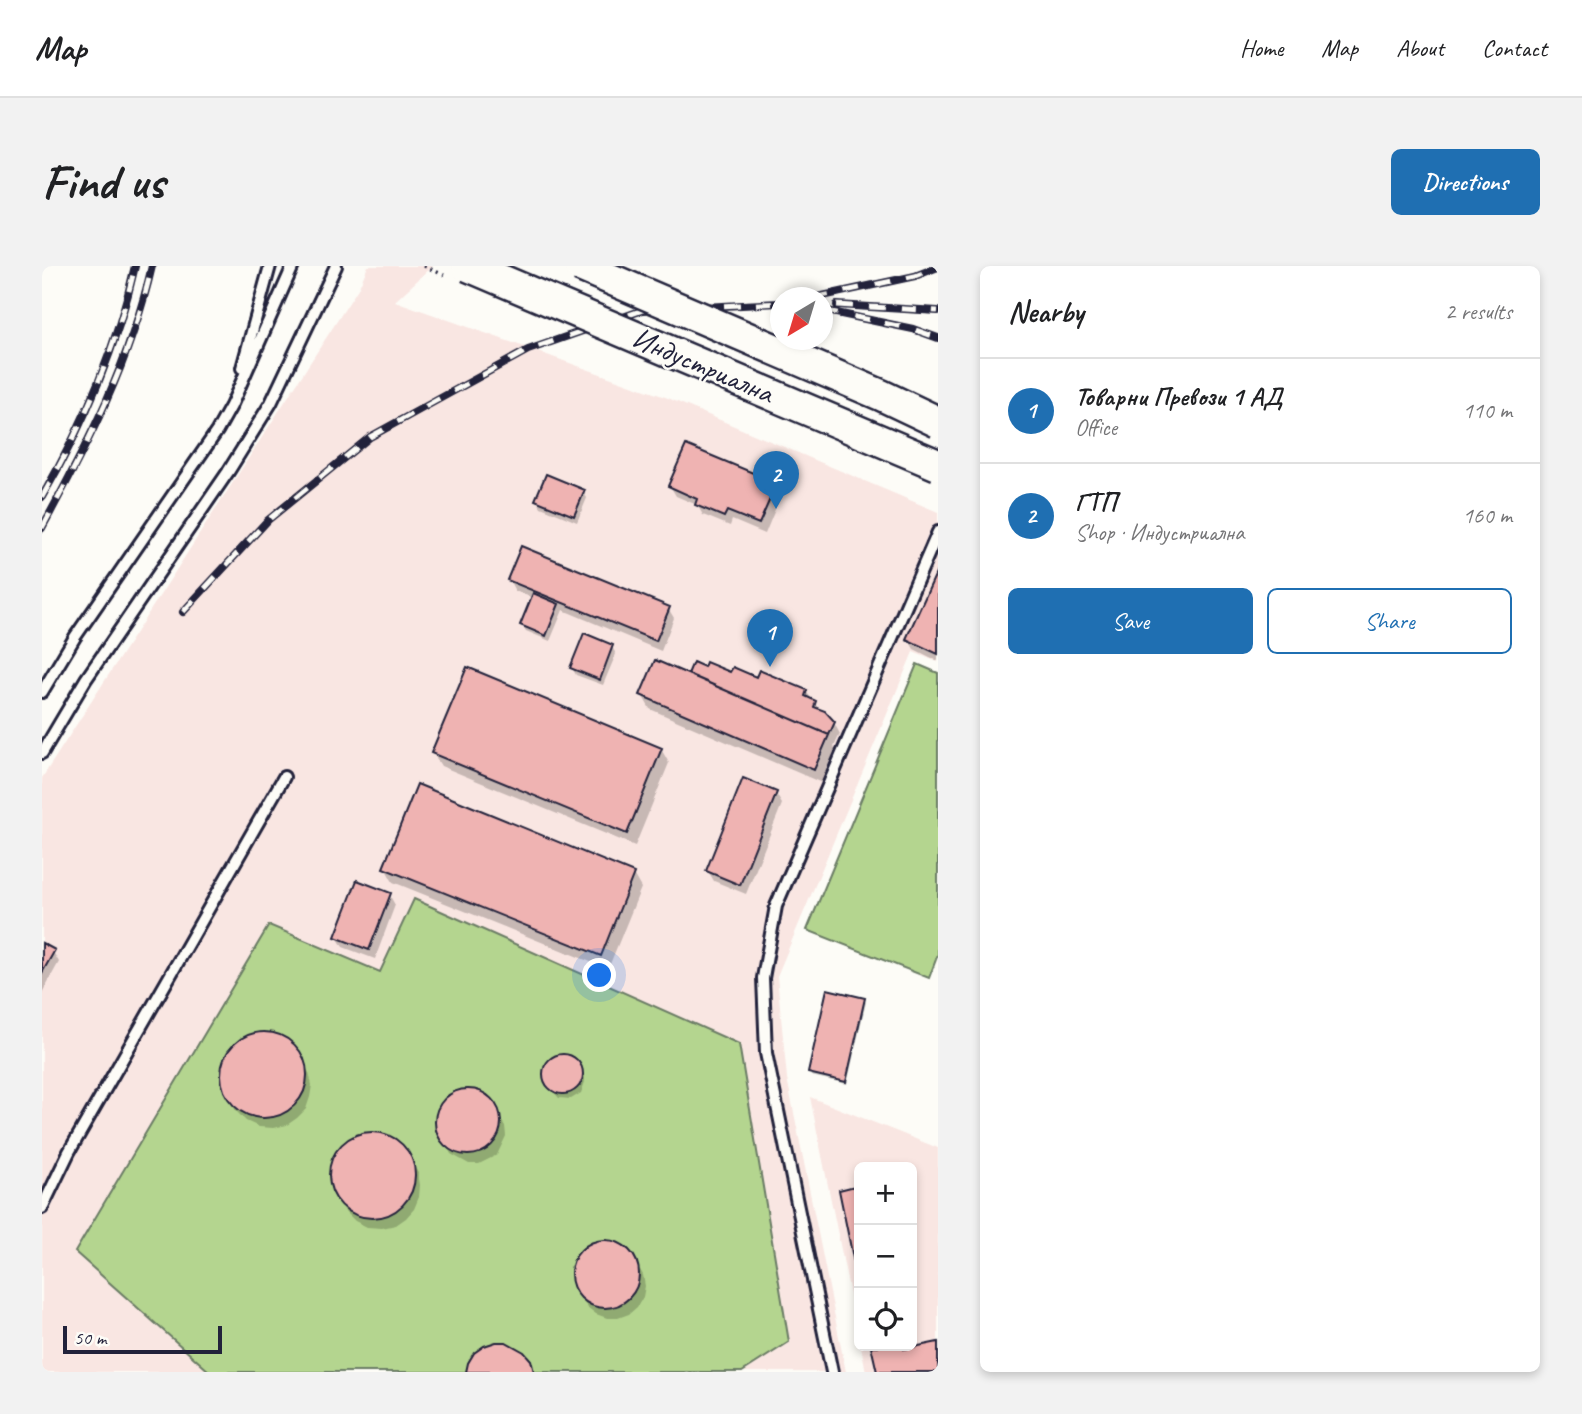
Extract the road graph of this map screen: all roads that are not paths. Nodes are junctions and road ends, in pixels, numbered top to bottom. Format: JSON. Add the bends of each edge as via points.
{"nodes":[{"id":1,"x":270,"y":266,"type":"edge"},
{"id":2,"x":293,"y":266,"type":"edge"},
{"id":3,"x":336,"y":266,"type":"edge"},
{"id":4,"x":468,"y":266,"type":"edge"},
{"id":5,"x":580,"y":266,"type":"edge"},
{"id":6,"x":231,"y":406,"type":"junction"},
{"id":7,"x":938,"y":422,"type":"edge"},
{"id":8,"x":938,"y":465,"type":"edge"},
{"id":9,"x":938,"y":532,"type":"edge"},
{"id":10,"x":42,"y":692,"type":"edge"},
{"id":11,"x":42,"y":753,"type":"edge"},
{"id":12,"x":284,"y":777,"type":"dead end"},
{"id":13,"x":42,"y":1208,"type":"edge"},
{"id":14,"x":832,"y":1372,"type":"edge"}],
"edges":[{"from":1,"to":6,"type":"lane"},
{"from":2,"to":6,"type":"lane"},
{"from":3,"to":11,"type":"lane","via":[[271,403],[86,679]]},
{"from":4,"to":8,"type":"main road","name":"Индустриална","bridge":true},
{"from":5,"to":7,"type":"main road","name":"Индустриална","bridge":true},
{"from":6,"to":10,"type":"lane"},
{"from":9,"to":14,"type":"lane","via":[[776,906],[763,978],[766,1053]]},
{"from":12,"to":13,"type":"lane","via":[[69,1152]]}]}
